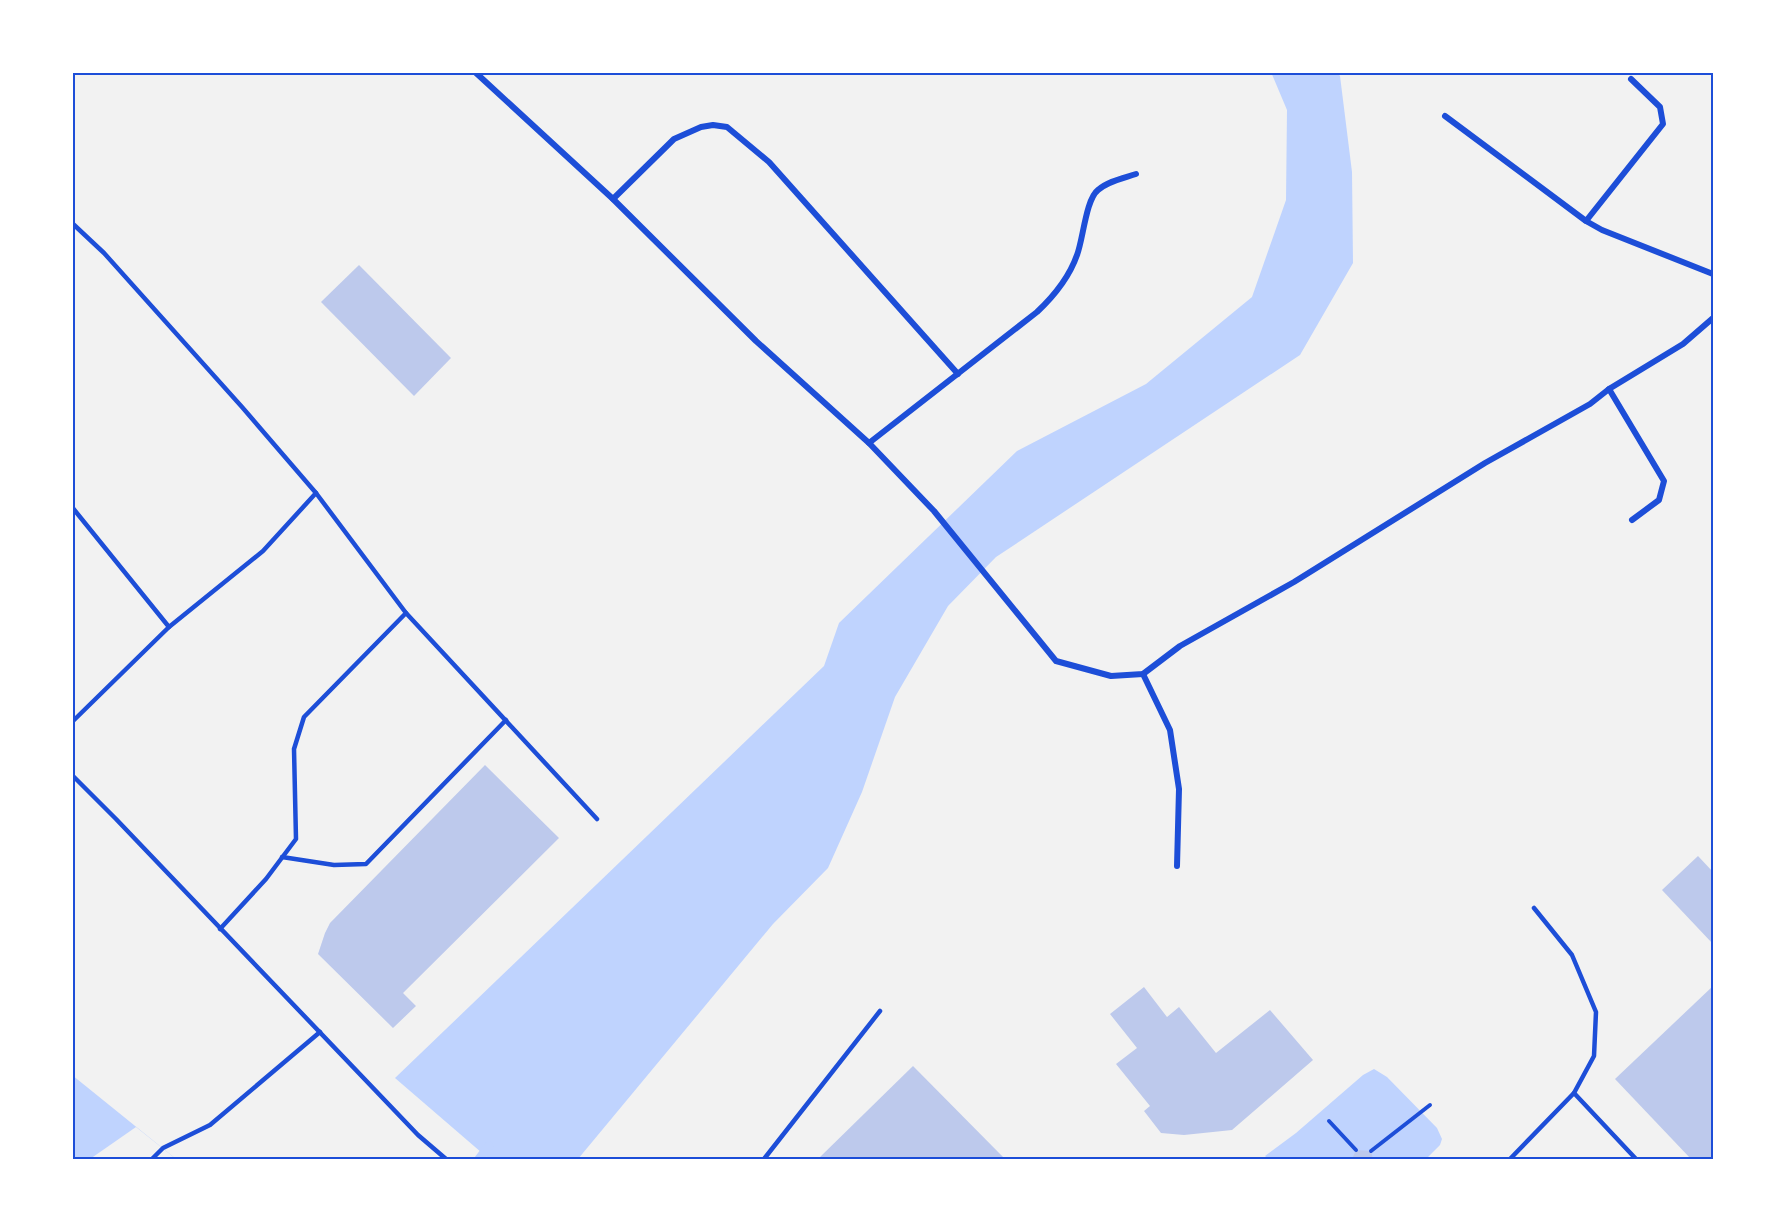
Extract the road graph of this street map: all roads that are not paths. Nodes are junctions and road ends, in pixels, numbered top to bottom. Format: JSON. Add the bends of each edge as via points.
{"nodes":[{"id":1,"x":475,"y":72,"type":"edge"},
{"id":2,"x":1631,"y":79,"type":"dead end"},
{"id":3,"x":1445,"y":116,"type":"dead end"},
{"id":4,"x":1136,"y":174,"type":"dead end"},
{"id":5,"x":613,"y":199,"type":"junction"},
{"id":6,"x":1586,"y":221,"type":"junction"},
{"id":7,"x":72,"y":223,"type":"edge"},
{"id":8,"x":1713,"y":274,"type":"edge"},
{"id":9,"x":1713,"y":318,"type":"edge"},
{"id":10,"x":958,"y":374,"type":"junction"},
{"id":11,"x":1610,"y":389,"type":"junction"},
{"id":12,"x":869,"y":443,"type":"junction"},
{"id":13,"x":316,"y":493,"type":"junction"},
{"id":14,"x":72,"y":507,"type":"edge"},
{"id":15,"x":1632,"y":520,"type":"dead end"},
{"id":16,"x":406,"y":613,"type":"junction"},
{"id":17,"x":170,"y":627,"type":"junction"},
{"id":18,"x":1143,"y":674,"type":"junction"},
{"id":19,"x":506,"y":720,"type":"junction"},
{"id":20,"x":72,"y":722,"type":"edge"},
{"id":21,"x":72,"y":776,"type":"edge"},
{"id":22,"x":597,"y":819,"type":"dead end"},
{"id":23,"x":282,"y":857,"type":"junction"},
{"id":24,"x":1177,"y":866,"type":"dead end"},
{"id":25,"x":1534,"y":908,"type":"dead end"},
{"id":26,"x":220,"y":929,"type":"junction"},
{"id":27,"x":880,"y":1011,"type":"dead end"},
{"id":28,"x":320,"y":1032,"type":"junction"},
{"id":29,"x":1574,"y":1093,"type":"junction"},
{"id":30,"x":152,"y":1159,"type":"edge"},
{"id":31,"x":446,"y":1159,"type":"edge"},
{"id":32,"x":764,"y":1159,"type":"edge"},
{"id":33,"x":1510,"y":1159,"type":"edge"},
{"id":34,"x":1636,"y":1159,"type":"edge"}],
"edges":[{"from":1,"to":5,"type":"street"},
{"from":2,"to":6,"type":"street","via":[[1660,107],[1662,124]]},
{"from":3,"to":6,"type":"street"},
{"from":4,"to":10,"type":"street","via":[[1096,191],[1077,256],[1053,296]]},
{"from":5,"to":10,"type":"street","via":[[674,139],[701,127],[727,127],[770,162]]},
{"from":5,"to":12,"type":"street","via":[[756,341]]},
{"from":6,"to":8,"type":"street"},
{"from":7,"to":13,"type":"lane","via":[[104,252]]},
{"from":9,"to":11,"type":"street","via":[[1683,344]]},
{"from":10,"to":12,"type":"street"},
{"from":11,"to":15,"type":"street","via":[[1664,481],[1659,500]]},
{"from":11,"to":18,"type":"street","via":[[1294,582],[1180,646]]},
{"from":12,"to":18,"type":"street","via":[[934,511],[1056,660],[1112,676]]},
{"from":13,"to":16,"type":"lane"},
{"from":13,"to":17,"type":"lane","via":[[262,551]]},
{"from":14,"to":17,"type":"lane"},
{"from":16,"to":19,"type":"lane"},
{"from":16,"to":23,"type":"lane","via":[[304,717],[294,749],[296,839]]},
{"from":17,"to":20,"type":"lane"},
{"from":18,"to":24,"type":"street","via":[[1170,730],[1179,789]]},
{"from":19,"to":22,"type":"lane"},
{"from":19,"to":23,"type":"lane","via":[[366,864],[334,865]]},
{"from":21,"to":26,"type":"lane"},
{"from":23,"to":26,"type":"lane"},
{"from":25,"to":29,"type":"lane","via":[[1572,956],[1596,1012],[1594,1056]]},
{"from":26,"to":28,"type":"lane"},
{"from":27,"to":32,"type":"lane"},
{"from":28,"to":30,"type":"lane","via":[[210,1125],[163,1148]]},
{"from":28,"to":31,"type":"lane"},
{"from":29,"to":33,"type":"lane"},
{"from":29,"to":34,"type":"lane"}]}
